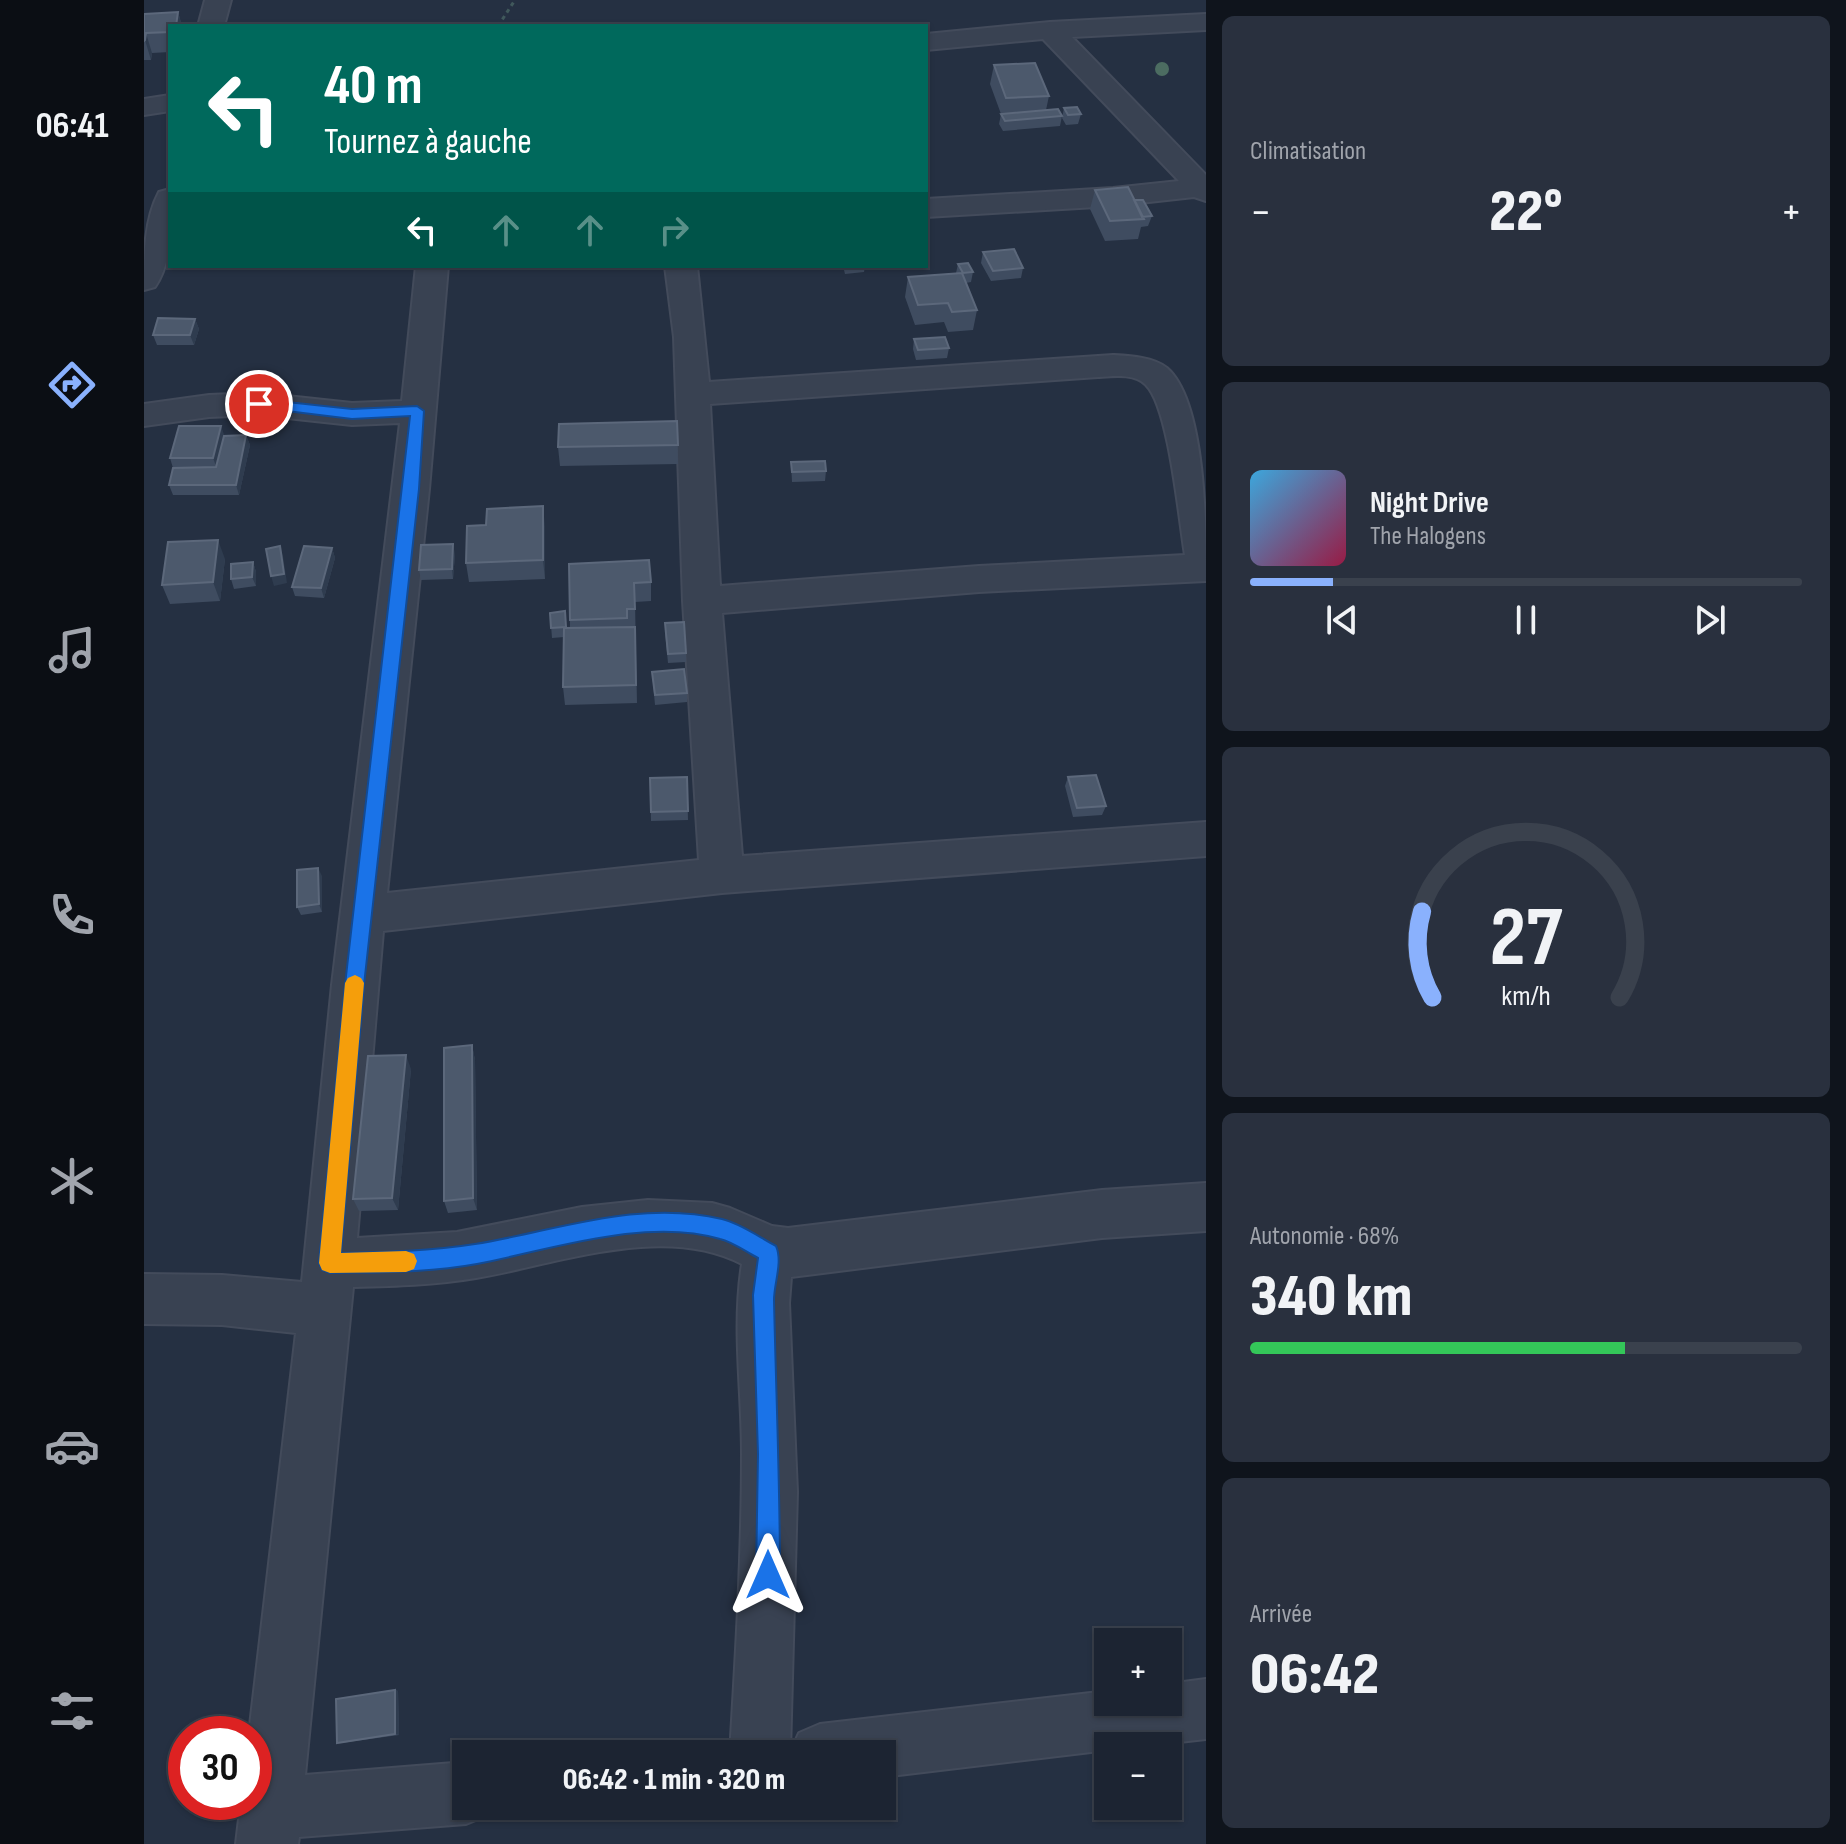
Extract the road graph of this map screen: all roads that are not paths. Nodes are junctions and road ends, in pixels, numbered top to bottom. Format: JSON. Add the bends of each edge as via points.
{"nodes":[{"id":1,"x":218,"y":0,"type":"edge"},
{"id":2,"x":1206,"y":22,"type":"edge"},
{"id":3,"x":212,"y":24,"type":"edge"},
{"id":4,"x":1050,"y":30,"type":"junction"},
{"id":5,"x":928,"y":42,"type":"edge"},
{"id":6,"x":168,"y":103,"type":"edge"},
{"id":7,"x":144,"y":107,"type":"edge"},
{"id":8,"x":1203,"y":189,"type":"edge"},
{"id":9,"x":168,"y":204,"type":"edge"},
{"id":10,"x":928,"y":208,"type":"edge"},
{"id":11,"x":432,"y":268,"type":"edge"},
{"id":12,"x":681,"y":268,"type":"edge"},
{"id":13,"x":144,"y":280,"type":"edge"},
{"id":14,"x":1206,"y":393,"type":"edge"},
{"id":15,"x":693,"y":394,"type":"junction"},
{"id":16,"x":417,"y":411,"type":"junction"},
{"id":17,"x":144,"y":415,"type":"edge"},
{"id":18,"x":1178,"y":425,"type":"junction"},
{"id":19,"x":1206,"y":567,"type":"edge"},
{"id":20,"x":702,"y":601,"type":"junction"},
{"id":21,"x":1206,"y":839,"type":"edge"},
{"id":22,"x":722,"y":875,"type":"junction"},
{"id":23,"x":365,"y":914,"type":"junction"},
{"id":24,"x":1206,"y":1207,"type":"edge"},
{"id":25,"x":769,"y":1253,"type":"junction"},
{"id":26,"x":327,"y":1287,"type":"junction"},
{"id":27,"x":144,"y":1299,"type":"edge"},
{"id":28,"x":1206,"y":1709,"type":"edge"},
{"id":29,"x":761,"y":1740,"type":"edge"},
{"id":30,"x":896,"y":1745,"type":"edge"},
{"id":31,"x":452,"y":1795,"type":"edge"},
{"id":32,"x":270,"y":1826,"type":"edge"}],
"edges":[{"from":1,"to":3,"type":"street"},
{"from":2,"to":4,"type":"street"},
{"from":4,"to":5,"type":"street"},
{"from":4,"to":8,"type":"street"},
{"from":6,"to":7,"type":"street"},
{"from":8,"to":10,"type":"street"},
{"from":9,"to":13,"type":"street"},
{"from":11,"to":16,"type":"street"},
{"from":12,"to":15,"type":"street"},
{"from":14,"to":18,"type":"street"},
{"from":15,"to":18,"type":"street","via":[[1119,366],[1159,379]]},
{"from":15,"to":20,"type":"street"},
{"from":16,"to":17,"type":"street","via":[[352,414],[259,404]]},
{"from":16,"to":23,"type":"street"},
{"from":18,"to":19,"type":"street"},
{"from":19,"to":20,"type":"street"},
{"from":20,"to":22,"type":"street"},
{"from":21,"to":22,"type":"street"},
{"from":22,"to":23,"type":"street"},
{"from":23,"to":26,"type":"street"},
{"from":24,"to":25,"type":"street"},
{"from":25,"to":26,"type":"street","via":[[723,1229],[686,1224],[601,1226],[475,1254],[411,1261]]},
{"from":25,"to":29,"type":"street","via":[[764,1295],[768,1605]]},
{"from":26,"to":27,"type":"street","via":[[222,1300]]},
{"from":26,"to":32,"type":"street"},
{"from":28,"to":30,"type":"street"},
{"from":31,"to":32,"type":"street"}]}
